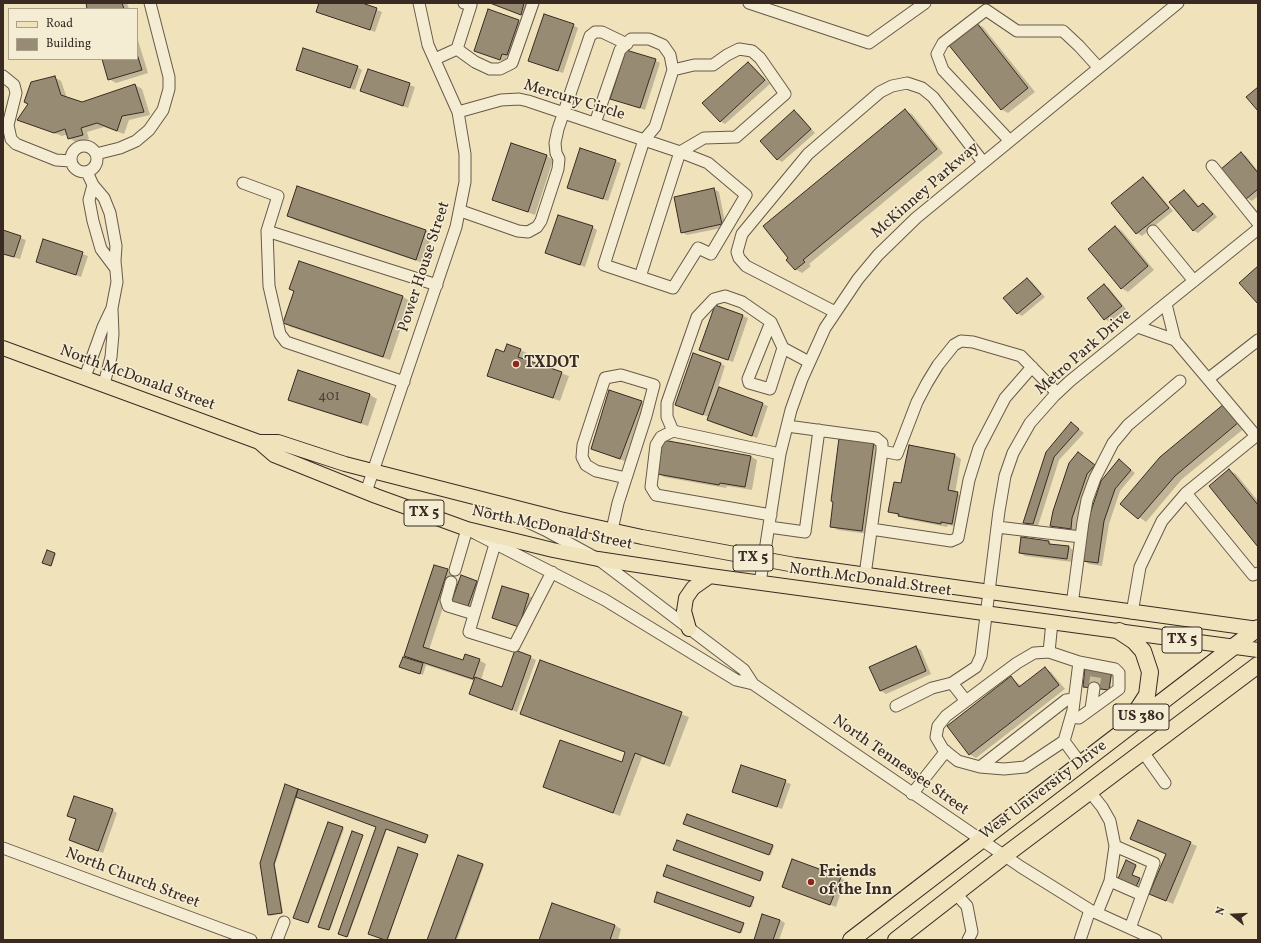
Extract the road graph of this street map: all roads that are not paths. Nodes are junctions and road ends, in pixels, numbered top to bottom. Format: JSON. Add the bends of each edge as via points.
{"nodes":[{"id":1,"x":150,"y":3,"type":"edge"},
{"id":2,"x":419,"y":3,"type":"edge"},
{"id":3,"x":464,"y":3,"type":"edge"},
{"id":4,"x":533,"y":3,"type":"edge"},
{"id":5,"x":749,"y":3,"type":"edge"},
{"id":6,"x":925,"y":3,"type":"edge"},
{"id":7,"x":1172,"y":5,"type":"edge"},
{"id":8,"x":627,"y":44,"type":"junction"},
{"id":9,"x":457,"y":49,"type":"junction"},
{"id":10,"x":435,"y":59,"type":"junction"},
{"id":11,"x":1099,"y":68,"type":"junction"},
{"id":12,"x":673,"y":70,"type":"junction"},
{"id":13,"x":3,"y":76,"type":"edge"},
{"id":14,"x":458,"y":112,"type":"junction"},
{"id":15,"x":564,"y":113,"type":"junction"},
{"id":16,"x":595,"y":123,"type":"junction"},
{"id":17,"x":644,"y":140,"type":"junction"},
{"id":18,"x":1010,"y":141,"type":"junction"},
{"id":19,"x":680,"y":152,"type":"junction"},
{"id":20,"x":96,"y":154,"type":"junction"},
{"id":21,"x":71,"y":161,"type":"junction"},
{"id":22,"x":983,"y":162,"type":"junction"},
{"id":23,"x":1212,"y":166,"type":"dead end"},
{"id":24,"x":87,"y":172,"type":"junction"},
{"id":25,"x":243,"y":183,"type":"dead end"},
{"id":26,"x":93,"y":185,"type":"junction"},
{"id":27,"x":461,"y":211,"type":"junction"},
{"id":28,"x":1258,"y":223,"type":"edge"},
{"id":29,"x":1258,"y":229,"type":"edge"},
{"id":30,"x":267,"y":231,"type":"junction"},
{"id":31,"x":1153,"y":231,"type":"dead end"},
{"id":32,"x":116,"y":270,"type":"junction"},
{"id":33,"x":640,"y":277,"type":"junction"},
{"id":34,"x":1194,"y":281,"type":"junction"},
{"id":35,"x":437,"y":285,"type":"junction"},
{"id":36,"x":1166,"y":304,"type":"junction"},
{"id":37,"x":112,"y":308,"type":"junction"},
{"id":38,"x":835,"y":312,"type":"junction"},
{"id":39,"x":771,"y":322,"type":"junction"},
{"id":40,"x":1138,"y":327,"type":"junction"},
{"id":41,"x":1175,"y":340,"type":"junction"},
{"id":42,"x":1258,"y":340,"type":"edge"},
{"id":43,"x":3,"y":348,"type":"edge"},
{"id":44,"x":783,"y":348,"type":"junction"},
{"id":45,"x":809,"y":362,"type":"junction"},
{"id":46,"x":1032,"y":367,"type":"junction"},
{"id":47,"x":85,"y":377,"type":"junction"},
{"id":48,"x":1208,"y":378,"type":"junction"},
{"id":49,"x":1180,"y":381,"type":"dead end"},
{"id":50,"x":404,"y":382,"type":"junction"},
{"id":51,"x":104,"y":384,"type":"junction"},
{"id":52,"x":1057,"y":393,"type":"junction"},
{"id":53,"x":787,"y":426,"type":"junction"},
{"id":54,"x":819,"y":430,"type":"junction"},
{"id":55,"x":673,"y":431,"type":"junction"},
{"id":56,"x":259,"y":442,"type":"junction"},
{"id":57,"x":882,"y":451,"type":"junction"},
{"id":58,"x":780,"y":454,"type":"junction"},
{"id":59,"x":373,"y":472,"type":"junction"},
{"id":60,"x":626,"y":478,"type":"junction"},
{"id":61,"x":366,"y":492,"type":"junction"},
{"id":62,"x":1186,"y":493,"type":"junction"},
{"id":63,"x":482,"y":500,"type":"junction"},
{"id":64,"x":771,"y":515,"type":"junction"},
{"id":65,"x":769,"y":527,"type":"junction"},
{"id":66,"x":997,"y":527,"type":"junction"},
{"id":67,"x":466,"y":529,"type":"junction"},
{"id":68,"x":871,"y":529,"type":"junction"},
{"id":69,"x":612,"y":530,"type":"junction"},
{"id":70,"x":1081,"y":537,"type":"junction"},
{"id":71,"x":495,"y":544,"type":"junction"},
{"id":72,"x":598,"y":559,"type":"junction"},
{"id":73,"x":764,"y":560,"type":"junction"},
{"id":74,"x":455,"y":570,"type":"dead end"},
{"id":75,"x":552,"y":572,"type":"junction"},
{"id":76,"x":1258,"y":573,"type":"edge"},
{"id":77,"x":865,"y":575,"type":"junction"},
{"id":78,"x":710,"y":576,"type":"junction"},
{"id":79,"x":451,"y":582,"type":"dead end"},
{"id":80,"x":760,"y":583,"type":"junction"},
{"id":81,"x":989,"y":593,"type":"junction"},
{"id":82,"x":1072,"y":605,"type":"junction"},
{"id":83,"x":1132,"y":613,"type":"junction"},
{"id":84,"x":474,"y":614,"type":"junction"},
{"id":85,"x":986,"y":614,"type":"junction"},
{"id":86,"x":1052,"y":622,"type":"junction"},
{"id":87,"x":689,"y":629,"type":"junction"},
{"id":88,"x":1258,"y":629,"type":"edge"},
{"id":89,"x":1119,"y":631,"type":"junction"},
{"id":90,"x":1234,"y":647,"type":"junction"},
{"id":91,"x":1258,"y":650,"type":"edge"},
{"id":92,"x":1049,"y":652,"type":"junction"},
{"id":93,"x":1079,"y":662,"type":"junction"},
{"id":94,"x":1258,"y":665,"type":"edge"},
{"id":95,"x":952,"y":683,"type":"junction"},
{"id":96,"x":753,"y":684,"type":"junction"},
{"id":97,"x":1094,"y":688,"type":"tunnel mouth"},
{"id":98,"x":1074,"y":699,"type":"junction"},
{"id":99,"x":966,"y":701,"type":"junction"},
{"id":100,"x":896,"y":706,"type":"dead end"},
{"id":101,"x":1091,"y":709,"type":"junction"},
{"id":102,"x":1071,"y":718,"type":"junction"},
{"id":103,"x":1064,"y":741,"type":"junction"},
{"id":104,"x":1111,"y":741,"type":"junction"},
{"id":105,"x":946,"y":751,"type":"junction"},
{"id":106,"x":1142,"y":752,"type":"junction"},
{"id":107,"x":1081,"y":764,"type":"junction"},
{"id":108,"x":980,"y":767,"type":"junction"},
{"id":109,"x":1165,"y":783,"type":"dead end"},
{"id":110,"x":1090,"y":792,"type":"junction"},
{"id":111,"x":912,"y":794,"type":"junction"},
{"id":112,"x":980,"y":840,"type":"junction"},
{"id":113,"x":1115,"y":846,"type":"junction"},
{"id":114,"x":3,"y":848,"type":"edge"},
{"id":115,"x":1004,"y":856,"type":"junction"},
{"id":116,"x":1110,"y":881,"type":"junction"},
{"id":117,"x":956,"y":894,"type":"junction"},
{"id":118,"x":1142,"y":896,"type":"junction"},
{"id":119,"x":1094,"y":911,"type":"junction"},
{"id":120,"x":284,"y":922,"type":"dead end"},
{"id":121,"x":1130,"y":928,"type":"junction"},
{"id":122,"x":250,"y":940,"type":"edge"},
{"id":123,"x":277,"y":940,"type":"edge"},
{"id":124,"x":851,"y":940,"type":"edge"},
{"id":125,"x":896,"y":940,"type":"edge"},
{"id":126,"x":968,"y":940,"type":"edge"},
{"id":127,"x":1080,"y":940,"type":"edge"},
{"id":128,"x":1156,"y":940,"type":"edge"}],
"edges":[{"from":1,"to":20,"type":"street","via":[[169,76],[169,89],[163,110],[149,130],[136,141]]},
{"from":2,"to":10,"type":"street","name":"Power House Street","via":[[424,30]]},
{"from":3,"to":9,"type":"street","via":[[471,5]]},
{"from":4,"to":9,"type":"street","via":[[512,63],[490,69]]},
{"from":5,"to":6,"type":"street","via":[[869,43]]},
{"from":7,"to":11,"type":"street","name":"McKinney Parkway"},
{"from":8,"to":12,"type":"street","via":[[631,40],[649,39],[663,45],[670,55]]},
{"from":8,"to":15,"type":"street","via":[[602,32],[595,32],[590,36]]},
{"from":8,"to":16,"type":"street","via":[[620,50]]},
{"from":9,"to":10,"type":"street"},
{"from":10,"to":14,"type":"street","name":"Power House Street"},
{"from":11,"to":18,"type":"street","name":"McKinney Parkway"},
{"from":11,"to":18,"type":"street","via":[[1064,31],[1017,31],[986,10],[944,43],[937,54],[944,70]]},
{"from":12,"to":17,"type":"street","via":[[655,127]]},
{"from":12,"to":19,"type":"street","via":[[694,65],[713,65],[739,49],[752,51],[760,58],[785,94],[736,138],[704,138]]},
{"from":13,"to":21,"type":"street","via":[[14,85],[16,93],[8,125],[11,139],[16,144],[56,160]]},
{"from":14,"to":15,"type":"street","name":"Mercury Circle","via":[[510,99],[528,101]]},
{"from":14,"to":27,"type":"street","name":"Power House Street","via":[[465,154]]},
{"from":15,"to":16,"type":"street","name":"Mercury Circle"},
{"from":15,"to":27,"type":"street","via":[[555,143],[559,159],[558,169],[537,227],[528,232],[518,231]]},
{"from":16,"to":17,"type":"street","name":"Mercury Circle"},
{"from":17,"to":19,"type":"street","name":"Mercury Circle"},
{"from":17,"to":33,"type":"street","via":[[604,265]]},
{"from":18,"to":22,"type":"street","name":"McKinney Parkway"},
{"from":19,"to":33,"type":"street"},
{"from":19,"to":33,"type":"street","name":"Mercury Circle","via":[[708,163],[746,195],[711,254],[698,248],[673,288]]},
{"from":20,"to":21,"type":"street","via":[[93,149],[81,146],[71,154]]},
{"from":20,"to":24,"type":"street","via":[[96,165]]},
{"from":21,"to":24,"type":"street","via":[[77,170]]},
{"from":22,"to":38,"type":"street","name":"McKinney Parkway","via":[[893,239],[858,279]]},
{"from":22,"to":38,"type":"street","via":[[933,97],[922,88],[907,83],[880,92],[808,154],[742,234],[738,258],[746,266]]},
{"from":23,"to":28,"type":"street"},
{"from":24,"to":26,"type":"street"},
{"from":25,"to":30,"type":"street","via":[[278,196]]},
{"from":26,"to":32,"type":"street","via":[[104,198],[110,213],[116,246]]},
{"from":26,"to":32,"type":"street","via":[[89,200],[93,221],[102,249]]},
{"from":27,"to":35,"type":"street","name":"Power House Street"},
{"from":29,"to":34,"type":"street","name":"Metro Park Drive"},
{"from":30,"to":35,"type":"street"},
{"from":30,"to":50,"type":"street","via":[[269,286],[280,334],[286,342]]},
{"from":31,"to":34,"type":"street"},
{"from":32,"to":37,"type":"street","via":[[116,291]]},
{"from":34,"to":36,"type":"street","name":"Metro Park Drive"},
{"from":35,"to":50,"type":"street","name":"Power House Street"},
{"from":36,"to":40,"type":"street","name":"Metro Park Drive"},
{"from":36,"to":41,"type":"street"},
{"from":37,"to":47,"type":"street","via":[[102,327]]},
{"from":37,"to":51,"type":"street","via":[[114,334]]},
{"from":38,"to":45,"type":"street","name":"McKinney Parkway"},
{"from":39,"to":44,"type":"street"},
{"from":39,"to":44,"type":"street","via":[[748,379],[749,383],[770,390]]},
{"from":39,"to":55,"type":"street","via":[[742,302],[725,296],[714,299],[706,306],[698,317],[667,403],[667,417]]},
{"from":40,"to":41,"type":"street"},
{"from":40,"to":52,"type":"street","name":"Metro Park Drive"},
{"from":41,"to":48,"type":"street"},
{"from":42,"to":48,"type":"street"},
{"from":43,"to":47,"type":"main road","name":"North McDonald Street","number":"TX 5"},
{"from":44,"to":45,"type":"street"},
{"from":45,"to":53,"type":"street","name":"McKinney Parkway"},
{"from":46,"to":52,"type":"street"},
{"from":46,"to":57,"type":"street","via":[[1021,356],[961,341],[954,345],[927,383],[897,454]]},
{"from":46,"to":68,"type":"street","via":[[1005,398],[979,448],[969,480],[958,538],[951,541]]},
{"from":47,"to":51,"type":"main road","name":"North McDonald Street","number":"TX 5"},
{"from":48,"to":62,"type":"street","via":[[1256,436]]},
{"from":49,"to":70,"type":"street","via":[[1128,425],[1113,443],[1087,500]]},
{"from":50,"to":59,"type":"street","name":"Power House Street"},
{"from":51,"to":56,"type":"main road","name":"North McDonald Street","number":"TX 5"},
{"from":52,"to":66,"type":"street","name":"Metro Park Drive","via":[[1030,423],[1013,453],[1005,476]]},
{"from":53,"to":54,"type":"street"},
{"from":53,"to":58,"type":"street","name":"McKinney Parkway"},
{"from":54,"to":57,"type":"street","via":[[880,440]]},
{"from":54,"to":65,"type":"street","via":[[805,532]]},
{"from":55,"to":58,"type":"street"},
{"from":55,"to":64,"type":"street","via":[[660,436],[656,445],[651,487],[656,495]]},
{"from":56,"to":59,"type":"main road","name":"North McDonald Street","number":"TX 5","via":[[278,442]]},
{"from":56,"to":61,"type":"main road","name":"North McDonald Street","number":"TX 5","via":[[274,455]]},
{"from":57,"to":68,"type":"street"},
{"from":58,"to":64,"type":"street","name":"McKinney Parkway"},
{"from":59,"to":61,"type":"street","name":"Power House Street"},
{"from":59,"to":63,"type":"main road","name":"North McDonald Street","number":"TX 5"},
{"from":60,"to":60,"type":"street","via":[[654,385],[621,376],[604,378],[583,445],[582,457],[586,465],[596,471]]},
{"from":60,"to":69,"type":"street"},
{"from":61,"to":67,"type":"main road","name":"North McDonald Street","number":"TX 5"},
{"from":62,"to":76,"type":"street","via":[[1254,574]]},
{"from":62,"to":83,"type":"street","via":[[1162,521],[1143,559]]},
{"from":63,"to":69,"type":"main road","name":"North McDonald Street","number":"TX 5"},
{"from":63,"to":72,"type":"street"},
{"from":64,"to":65,"type":"street","name":"McKinney Parkway"},
{"from":65,"to":73,"type":"street","name":"McKinney Parkway"},
{"from":66,"to":70,"type":"street"},
{"from":66,"to":81,"type":"street","name":"Metro Park Drive"},
{"from":67,"to":71,"type":"street"},
{"from":67,"to":72,"type":"main road","name":"North McDonald Street","number":"TX 5"},
{"from":67,"to":74,"type":"street"},
{"from":68,"to":77,"type":"street"},
{"from":69,"to":73,"type":"main road","name":"North McDonald Street","number":"TX 5"},
{"from":70,"to":82,"type":"street"},
{"from":71,"to":75,"type":"street"},
{"from":71,"to":84,"type":"street"},
{"from":72,"to":78,"type":"main road","name":"North McDonald Street","number":"TX 5"},
{"from":72,"to":87,"type":"street"},
{"from":73,"to":77,"type":"main road","name":"North McDonald Street","number":"TX 5"},
{"from":73,"to":80,"type":"street","name":"McKinney Parkway"},
{"from":75,"to":84,"type":"street","via":[[514,646],[469,632]]},
{"from":75,"to":96,"type":"street","via":[[640,621],[736,680]]},
{"from":77,"to":81,"type":"main road","name":"North McDonald Street","number":"TX 5"},
{"from":78,"to":80,"type":"main road","name":"North McDonald Street","number":"TX 5"},
{"from":78,"to":87,"type":"main road","via":[[692,588],[686,598],[684,611]]},
{"from":79,"to":84,"type":"street","via":[[446,600],[448,606]]},
{"from":80,"to":85,"type":"main road","name":"North McDonald Street","number":"TX 5"},
{"from":81,"to":82,"type":"main road","name":"North McDonald Street","number":"TX 5"},
{"from":81,"to":85,"type":"street","name":"Metro Park Drive"},
{"from":82,"to":83,"type":"main road","name":"North McDonald Street","number":"TX 5"},
{"from":83,"to":88,"type":"main road","name":"North McDonald Street","number":"TX 5"},
{"from":85,"to":86,"type":"main road","name":"North McDonald Street","number":"TX 5"},
{"from":85,"to":95,"type":"street","name":"Metro Park Drive","via":[[981,656],[976,667]]},
{"from":86,"to":89,"type":"main road","name":"North McDonald Street","number":"TX 5"},
{"from":86,"to":92,"type":"street"},
{"from":87,"to":96,"type":"street","via":[[744,670]]},
{"from":88,"to":90,"type":"highway","name":"West University Drive","number":"US 380"},
{"from":89,"to":90,"type":"main road","name":"North McDonald Street","number":"TX 5"},
{"from":89,"to":104,"type":"highway","via":[[1134,641],[1143,652],[1149,664],[1150,683],[1143,703]]},
{"from":90,"to":91,"type":"main road","name":"North McDonald Street","number":"TX 5"},
{"from":90,"to":104,"type":"highway","name":"West University Drive","number":"US 380"},
{"from":92,"to":93,"type":"street"},
{"from":92,"to":99,"type":"street","via":[[1034,653]]},
{"from":93,"to":98,"type":"street"},
{"from":93,"to":101,"type":"street","via":[[1097,667],[1107,666],[1119,672],[1119,689]]},
{"from":94,"to":106,"type":"highway","name":"West University Drive","number":"US 380"},
{"from":95,"to":99,"type":"street"},
{"from":95,"to":100,"type":"street","name":"Metro Park Drive","via":[[932,688]]},
{"from":96,"to":111,"type":"street","name":"North Tennessee Street"},
{"from":97,"to":101,"type":"street"},
{"from":98,"to":102,"type":"street"},
{"from":98,"to":108,"type":"street","via":[[1066,700]]},
{"from":99,"to":105,"type":"street","via":[[946,716],[938,726],[936,737]]},
{"from":101,"to":102,"type":"street","via":[[1079,718]]},
{"from":102,"to":103,"type":"street"},
{"from":103,"to":107,"type":"street"},
{"from":103,"to":108,"type":"street","via":[[1025,767]]},
{"from":104,"to":107,"type":"highway","name":"West University Drive","number":"US 380"},
{"from":105,"to":108,"type":"street","via":[[958,761]]},
{"from":105,"to":111,"type":"street"},
{"from":106,"to":109,"type":"street"},
{"from":106,"to":110,"type":"highway","name":"West University Drive","number":"US 380"},
{"from":107,"to":112,"type":"highway","name":"West University Drive","number":"US 380"},
{"from":110,"to":113,"type":"street","via":[[1110,821]]},
{"from":110,"to":115,"type":"highway","name":"West University Drive","number":"US 380"},
{"from":111,"to":112,"type":"street","name":"North Tennessee Street"},
{"from":112,"to":115,"type":"street","name":"North Tennessee Street"},
{"from":112,"to":124,"type":"highway","name":"West University Drive","number":"US 380"},
{"from":113,"to":116,"type":"street"},
{"from":113,"to":118,"type":"street","via":[[1154,863]]},
{"from":114,"to":122,"type":"street","name":"North Church Street"},
{"from":115,"to":117,"type":"highway","name":"West University Drive","number":"US 380"},
{"from":115,"to":119,"type":"street","name":"North Tennessee Street"},
{"from":116,"to":118,"type":"street"},
{"from":116,"to":119,"type":"street"},
{"from":117,"to":125,"type":"highway","name":"West University Drive","number":"US 380"},
{"from":117,"to":126,"type":"street","via":[[967,906],[972,932]]},
{"from":118,"to":121,"type":"street"},
{"from":119,"to":121,"type":"street","name":"North Tennessee Street"},
{"from":119,"to":127,"type":"street"},
{"from":120,"to":123,"type":"street"},
{"from":121,"to":128,"type":"street","name":"North Tennessee Street"}]}
